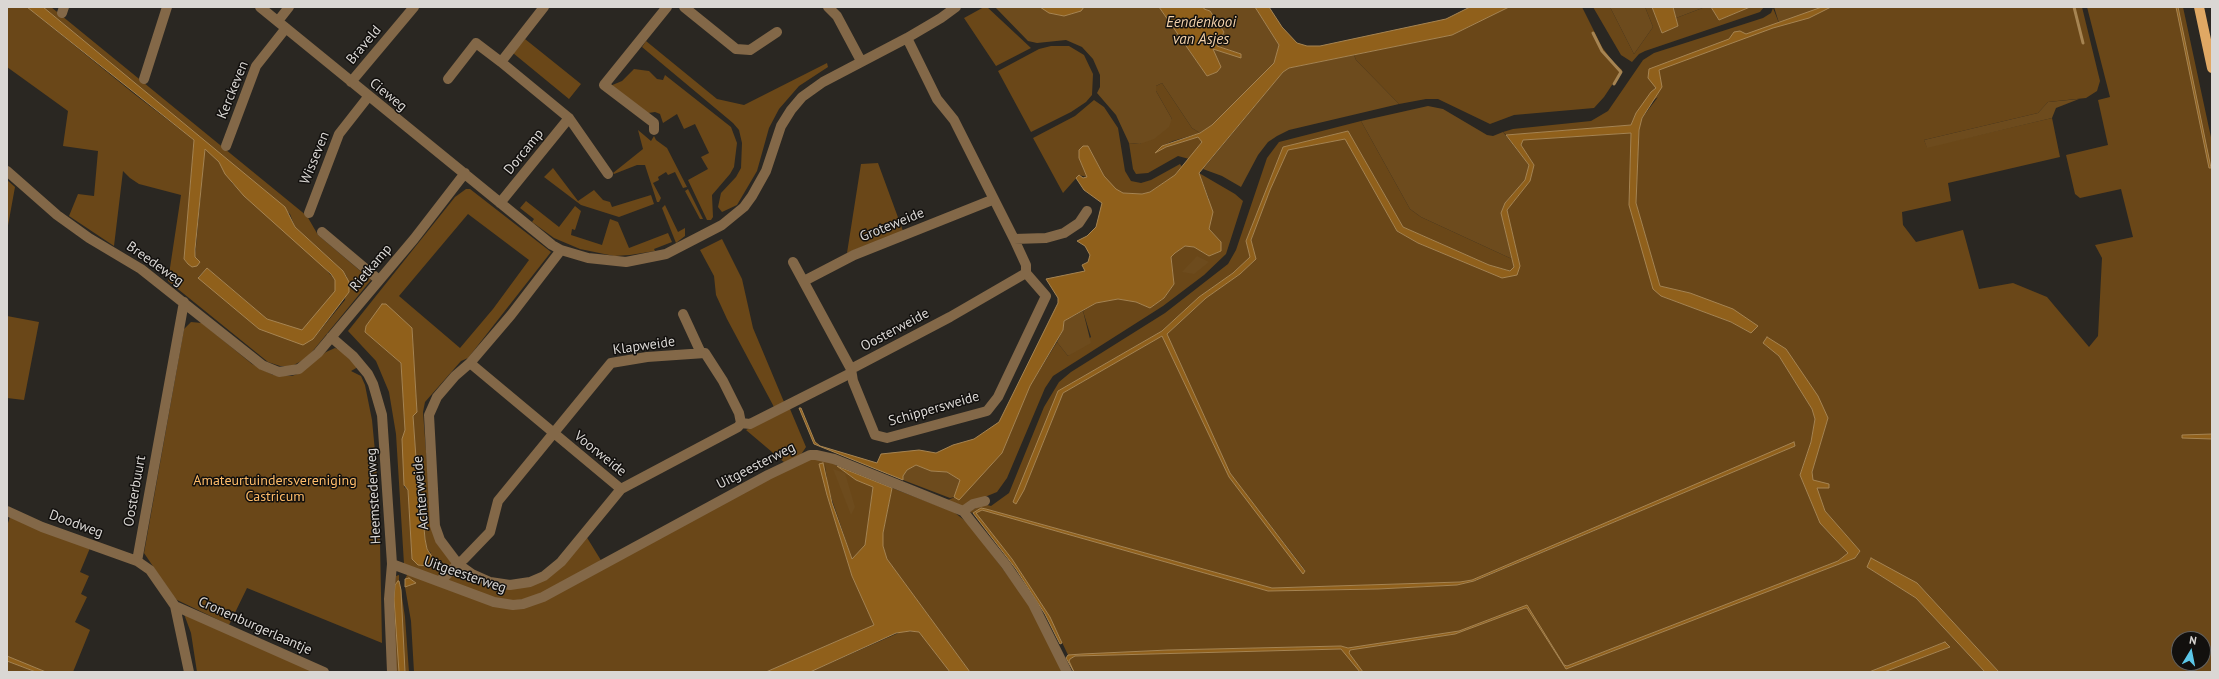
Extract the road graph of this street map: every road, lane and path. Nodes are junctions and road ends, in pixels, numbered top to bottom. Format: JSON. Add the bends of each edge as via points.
{"nodes":[{"id":1,"x":167,"y":7,"type":"edge"},
{"id":2,"x":260,"y":7,"type":"edge"},
{"id":3,"x":289,"y":7,"type":"edge"},
{"id":4,"x":414,"y":7,"type":"edge"},
{"id":5,"x":544,"y":7,"type":"edge"},
{"id":6,"x":667,"y":7,"type":"edge"},
{"id":7,"x":684,"y":7,"type":"edge"},
{"id":8,"x":828,"y":7,"type":"edge"},
{"id":9,"x":956,"y":7,"type":"edge"},
{"id":10,"x":2199,"y":7,"type":"edge"},
{"id":11,"x":838,"y":11,"type":"edge"},
{"id":12,"x":282,"y":25,"type":"junction"},
{"id":13,"x":777,"y":32,"type":"dead end"},
{"id":14,"x":907,"y":38,"type":"junction"},
{"id":15,"x":862,"y":61,"type":"junction"},
{"id":16,"x":501,"y":62,"type":"junction"},
{"id":17,"x":2212,"y":68,"type":"edge"},
{"id":18,"x":144,"y":79,"type":"dead end"},
{"id":19,"x":448,"y":79,"type":"dead end"},
{"id":20,"x":350,"y":82,"type":"junction"},
{"id":21,"x":368,"y":97,"type":"junction"},
{"id":22,"x":569,"y":118,"type":"junction"},
{"id":23,"x":654,"y":130,"type":"dead end"},
{"id":24,"x":226,"y":146,"type":"dead end"},
{"id":25,"x":7,"y":171,"type":"edge"},
{"id":26,"x":465,"y":173,"type":"junction"},
{"id":27,"x":608,"y":174,"type":"dead end"},
{"id":28,"x":992,"y":200,"type":"junction"},
{"id":29,"x":500,"y":203,"type":"junction"},
{"id":30,"x":1087,"y":211,"type":"dead end"},
{"id":31,"x":309,"y":214,"type":"dead end"},
{"id":32,"x":322,"y":232,"type":"dead end"},
{"id":33,"x":1014,"y":240,"type":"junction"},
{"id":34,"x":561,"y":250,"type":"junction"},
{"id":35,"x":793,"y":262,"type":"dead end"},
{"id":36,"x":1026,"y":273,"type":"junction"},
{"id":37,"x":379,"y":280,"type":"junction"},
{"id":38,"x":804,"y":281,"type":"junction"},
{"id":39,"x":184,"y":302,"type":"junction"},
{"id":40,"x":683,"y":314,"type":"dead end"},
{"id":41,"x":331,"y":337,"type":"junction"},
{"id":42,"x":701,"y":353,"type":"junction"},
{"id":43,"x":470,"y":363,"type":"junction"},
{"id":44,"x":851,"y":371,"type":"junction"},
{"id":45,"x":290,"y":372,"type":"joint"},
{"id":46,"x":741,"y":423,"type":"junction"},
{"id":47,"x":554,"y":434,"type":"junction"},
{"id":48,"x":621,"y":489,"type":"junction"},
{"id":49,"x":985,"y":501,"type":"dead end"},
{"id":50,"x":7,"y":511,"type":"edge"},
{"id":51,"x":963,"y":511,"type":"junction"},
{"id":52,"x":138,"y":561,"type":"junction"},
{"id":53,"x":392,"y":564,"type":"junction"},
{"id":54,"x":458,"y":564,"type":"junction"},
{"id":55,"x":440,"y":581,"type":"junction"},
{"id":56,"x":175,"y":606,"type":"junction"},
{"id":57,"x":189,"y":672,"type":"edge"},
{"id":58,"x":324,"y":672,"type":"edge"},
{"id":59,"x":392,"y":672,"type":"edge"},
{"id":60,"x":1067,"y":672,"type":"edge"}],
"edges":[{"from":1,"to":18,"type":"street"},
{"from":2,"to":12,"type":"street","name":"Cieweg"},
{"from":3,"to":12,"type":"street","name":"Kerckeven"},
{"from":4,"to":20,"type":"street","name":"Braveld"},
{"from":5,"to":16,"type":"street"},
{"from":6,"to":23,"type":"street","via":[[604,85],[654,123]]},
{"from":7,"to":13,"type":"street","via":[[736,49],[750,50]]},
{"from":8,"to":11,"type":"street"},
{"from":9,"to":14,"type":"street"},
{"from":10,"to":17,"type":"main road"},
{"from":11,"to":15,"type":"street"},
{"from":12,"to":20,"type":"street","name":"Cieweg"},
{"from":12,"to":24,"type":"street","name":"Kerckeven","via":[[256,66]]},
{"from":14,"to":15,"type":"street"},
{"from":14,"to":28,"type":"street","via":[[938,99],[954,120]]},
{"from":15,"to":34,"type":"street","via":[[816,86],[791,110],[778,133],[759,186],[744,207],[722,225],[672,252],[642,260],[606,261]]},
{"from":16,"to":19,"type":"street","via":[[476,43]]},
{"from":16,"to":22,"type":"street"},
{"from":20,"to":21,"type":"street","name":"Cieweg"},
{"from":21,"to":26,"type":"street","name":"Cieweg"},
{"from":21,"to":31,"type":"street","name":"Wisseven","via":[[339,134]]},
{"from":22,"to":27,"type":"street"},
{"from":22,"to":29,"type":"street","name":"Dorcamp"},
{"from":25,"to":39,"type":"street","name":"Breedeweg","via":[[57,215],[89,238],[141,269]]},
{"from":26,"to":29,"type":"street","name":"Cieweg"},
{"from":26,"to":37,"type":"street","name":"Rietkamp"},
{"from":28,"to":33,"type":"street"},
{"from":28,"to":38,"type":"street","name":"Groteweide","via":[[854,255]]},
{"from":29,"to":34,"type":"street","name":"Cieweg"},
{"from":30,"to":33,"type":"street","via":[[1079,223],[1064,233],[1046,238]]},
{"from":32,"to":37,"type":"street"},
{"from":33,"to":36,"type":"street","via":[[1026,265]]},
{"from":34,"to":43,"type":"street"},
{"from":35,"to":38,"type":"street","name":"Oosterweide"},
{"from":36,"to":44,"type":"street","name":"Oosterweide"},
{"from":36,"to":44,"type":"street","name":"Schippersweide","via":[[1046,296],[998,397],[987,411],[886,438],[875,435]]},
{"from":37,"to":41,"type":"street","name":"Rietkamp"},
{"from":38,"to":44,"type":"street","name":"Oosterweide"},
{"from":39,"to":45,"type":"street","name":"Breedeweg","via":[[262,366],[279,372]]},
{"from":39,"to":52,"type":"street","name":"Oosterbuurt"},
{"from":40,"to":42,"type":"street"},
{"from":41,"to":45,"type":"street","name":"Rietkamp","via":[[306,364]]},
{"from":41,"to":53,"type":"street","name":"Heemstederweg","via":[[361,365],[374,384],[384,433]]},
{"from":42,"to":46,"type":"street","via":[[708,355],[723,381],[739,413]]},
{"from":42,"to":47,"type":"street","name":"Klapweide","via":[[611,363]]},
{"from":43,"to":47,"type":"street","name":"Voorweide"},
{"from":43,"to":54,"type":"street","name":"Achterweide","via":[[437,397],[429,415],[435,526],[440,540]]},
{"from":44,"to":46,"type":"street","via":[[750,424]]},
{"from":46,"to":48,"type":"street","name":"Voorweide","via":[[738,427]]},
{"from":47,"to":48,"type":"street","name":"Voorweide"},
{"from":47,"to":54,"type":"street","name":"Klapweide","via":[[498,501],[490,532]]},
{"from":48,"to":54,"type":"street","name":"Achterweide","via":[[561,562],[544,576],[520,584],[501,584],[480,579]]},
{"from":49,"to":51,"type":"street","via":[[972,504]]},
{"from":50,"to":52,"type":"street","name":"Doodweg","via":[[42,527]]},
{"from":51,"to":55,"type":"street","name":"Uitgeesterweg","via":[[834,459],[810,454],[768,474],[532,602],[512,605],[494,602]]},
{"from":51,"to":60,"type":"street","name":"Uitgeesterweg","via":[[1033,604]]},
{"from":52,"to":56,"type":"street","via":[[150,570]]},
{"from":53,"to":55,"type":"street","name":"Uitgeesterweg"},
{"from":53,"to":59,"type":"street","name":"Heemstederweg","via":[[389,609]]},
{"from":54,"to":55,"type":"street","name":"Klapweide"},
{"from":56,"to":57,"type":"street"},
{"from":56,"to":58,"type":"street","name":"Cronenburgerlaantje"}]}
